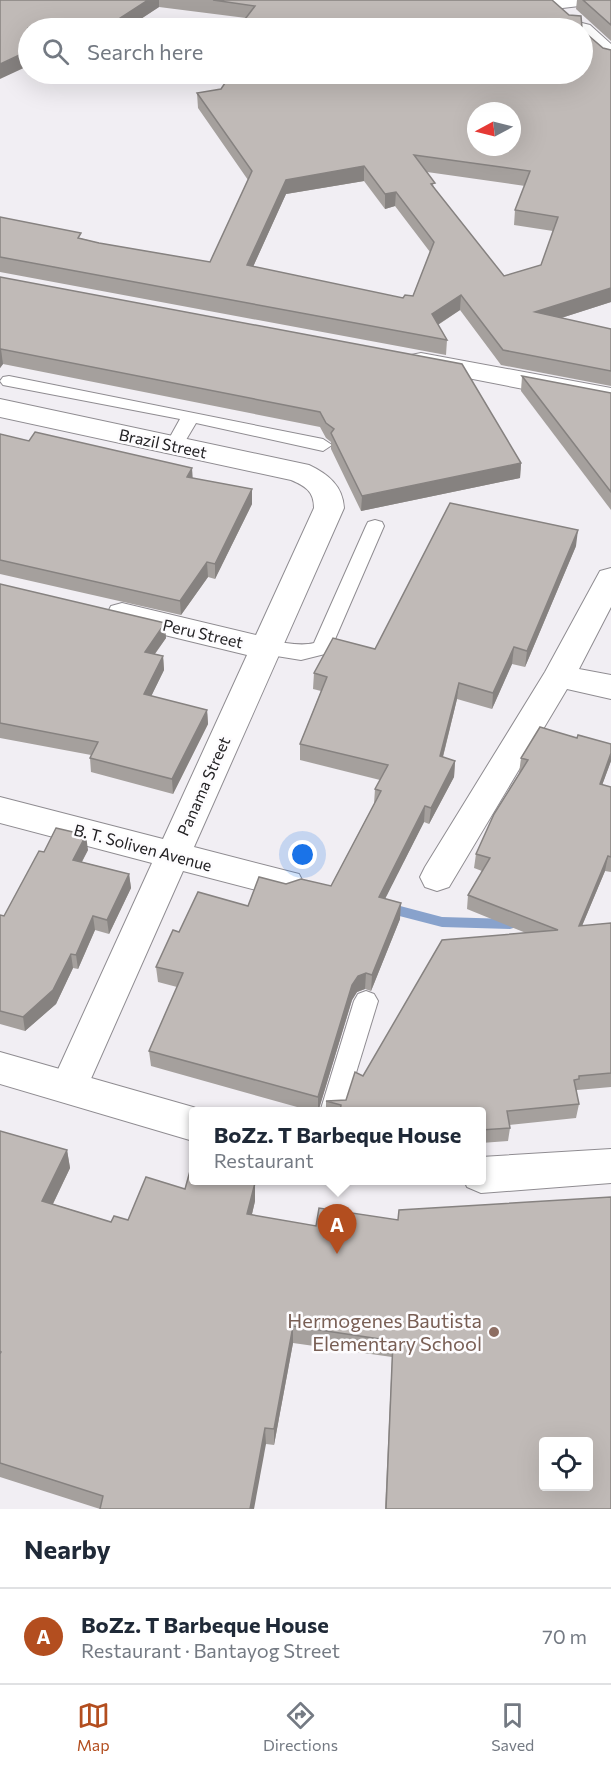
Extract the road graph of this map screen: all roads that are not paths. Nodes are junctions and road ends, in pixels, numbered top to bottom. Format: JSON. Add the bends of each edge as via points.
{"nodes":[{"id":1,"x":580,"y":0,"type":"edge"},
{"id":2,"x":547,"y":1,"type":"edge"},
{"id":3,"x":568,"y":18,"type":"edge"},
{"id":4,"x":593,"y":39,"type":"edge"},
{"id":5,"x":611,"y":56,"type":"edge"},
{"id":6,"x":399,"y":357,"type":"edge"},
{"id":7,"x":9,"y":381,"type":"dead end"},
{"id":8,"x":611,"y":397,"type":"edge"},
{"id":9,"x":0,"y":408,"type":"edge"},
{"id":10,"x":191,"y":417,"type":"junction"},
{"id":11,"x":323,"y":445,"type":"dead end"},
{"id":12,"x":174,"y":446,"type":"junction"},
{"id":13,"x":324,"y":486,"type":"joint"},
{"id":14,"x":375,"y":526,"type":"dead end"},
{"id":15,"x":611,"y":578,"type":"edge"},
{"id":16,"x":92,"y":607,"type":"edge"},
{"id":17,"x":266,"y":648,"type":"junction"},
{"id":18,"x":559,"y":676,"type":"junction"},
{"id":19,"x":611,"y":687,"type":"edge"},
{"id":20,"x":0,"y":810,"type":"edge"},
{"id":21,"x":172,"y":854,"type":"junction"},
{"id":22,"x":437,"y":877,"type":"dead end"},
{"id":23,"x":286,"y":884,"type":"edge"},
{"id":24,"x":366,"y":1000,"type":"dead end"},
{"id":25,"x":0,"y":1068,"type":"edge"},
{"id":26,"x":69,"y":1087,"type":"junction"},
{"id":27,"x":334,"y":1107,"type":"edge"},
{"id":28,"x":189,"y":1123,"type":"edge"},
{"id":29,"x":611,"y":1166,"type":"edge"},
{"id":30,"x":486,"y":1174,"type":"edge"}],
"edges":[{"from":1,"to":2,"type":"street"},
{"from":2,"to":3,"type":"street"},
{"from":4,"to":5,"type":"street"},
{"from":6,"to":8,"type":"street"},
{"from":7,"to":10,"type":"lane"},
{"from":9,"to":12,"type":"street","name":"Brazil Street"},
{"from":10,"to":11,"type":"lane"},
{"from":10,"to":12,"type":"lane"},
{"from":12,"to":13,"type":"street","name":"Brazil Street","via":[[299,472]]},
{"from":13,"to":17,"type":"street","name":"Panama Street","via":[[330,498],[329,508]]},
{"from":14,"to":17,"type":"lane","via":[[322,648],[294,654]]},
{"from":15,"to":18,"type":"street"},
{"from":16,"to":17,"type":"street","name":"Peru Street"},
{"from":17,"to":21,"type":"street","name":"Panama Street"},
{"from":18,"to":19,"type":"street"},
{"from":18,"to":22,"type":"street"},
{"from":20,"to":21,"type":"street","name":"B. T. Soliven Avenue"},
{"from":21,"to":23,"type":"street","name":"B. T. Soliven Avenue"},
{"from":21,"to":26,"type":"street","name":"Panama Street"},
{"from":24,"to":27,"type":"lane"},
{"from":25,"to":26,"type":"street"},
{"from":26,"to":28,"type":"street"},
{"from":29,"to":30,"type":"street"}]}
